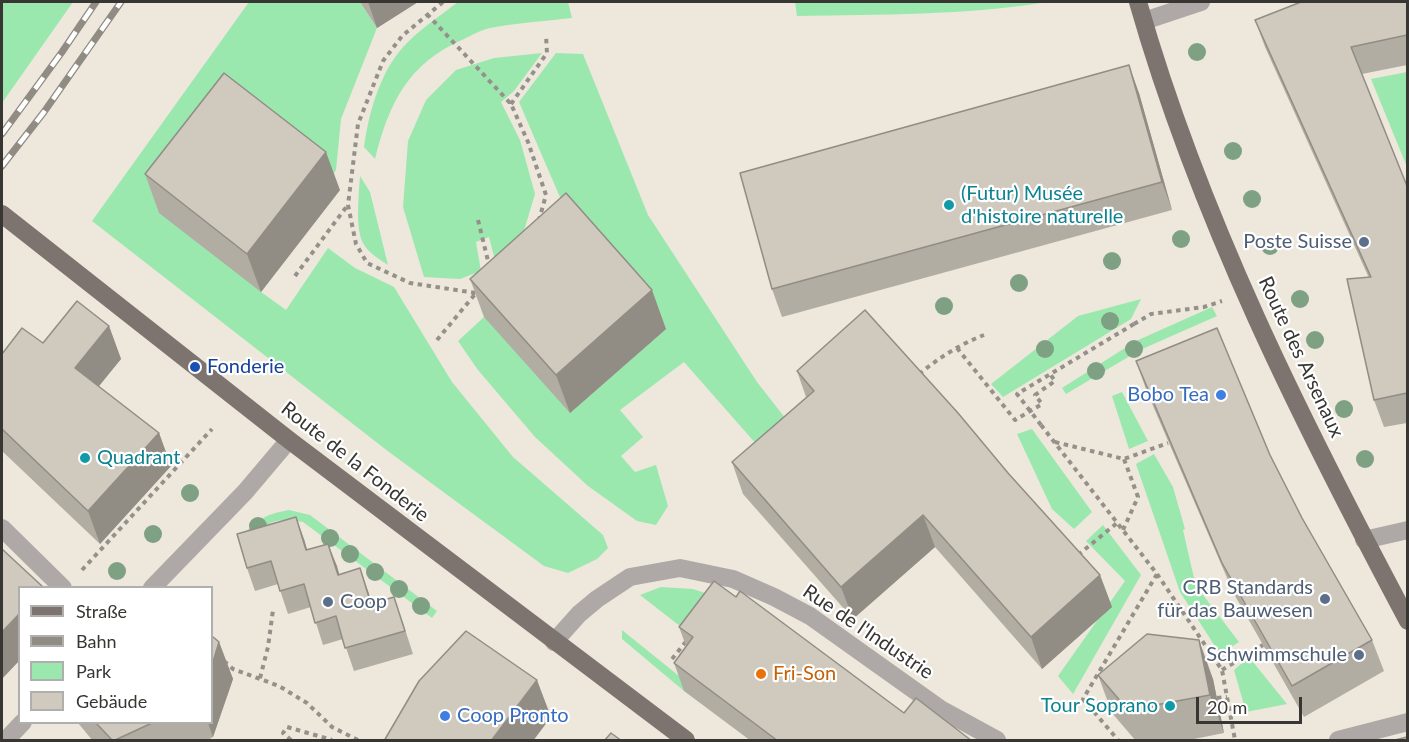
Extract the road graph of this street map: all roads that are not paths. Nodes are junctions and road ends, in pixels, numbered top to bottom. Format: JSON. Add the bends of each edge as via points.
{"nodes":[{"id":1,"x":1138,"y":2,"type":"edge"},
{"id":2,"x":1202,"y":2,"type":"edge"},
{"id":3,"x":1144,"y":21,"type":"junction"},
{"id":4,"x":2,"y":214,"type":"edge"},
{"id":5,"x":290,"y":440,"type":"junction"},
{"id":6,"x":2,"y":528,"type":"edge"},
{"id":7,"x":1407,"y":530,"type":"edge"},
{"id":8,"x":1364,"y":540,"type":"junction"},
{"id":9,"x":69,"y":583,"type":"edge"},
{"id":10,"x":154,"y":586,"type":"edge"},
{"id":11,"x":1407,"y":621,"type":"edge"},
{"id":12,"x":554,"y":642,"type":"junction"},
{"id":13,"x":1407,"y":722,"type":"edge"},
{"id":14,"x":22,"y":724,"type":"edge"},
{"id":15,"x":6,"y":741,"type":"edge"},
{"id":16,"x":686,"y":741,"type":"edge"},
{"id":17,"x":997,"y":741,"type":"edge"},
{"id":18,"x":1338,"y":741,"type":"edge"}],
"edges":[{"from":1,"to":3,"type":"main road","name":"Route des Arsenaux"},
{"from":2,"to":3,"type":"street"},
{"from":3,"to":8,"type":"main road","name":"Route des Arsenaux","via":[[1174,117],[1245,294]]},
{"from":4,"to":5,"type":"main road","name":"Route de la Fonderie"},
{"from":5,"to":10,"type":"street"},
{"from":5,"to":12,"type":"main road","name":"Route de la Fonderie"},
{"from":6,"to":9,"type":"street"},
{"from":7,"to":8,"type":"street"},
{"from":8,"to":11,"type":"main road","name":"Route des Arsenaux"},
{"from":12,"to":16,"type":"main road","name":"Route de la Fonderie"},
{"from":12,"to":17,"type":"street","name":"Rue de l'Industrie","via":[[579,614],[630,577],[680,568],[734,579],[810,616],[942,710]]},
{"from":13,"to":18,"type":"street"},
{"from":14,"to":15,"type":"street"}]}
